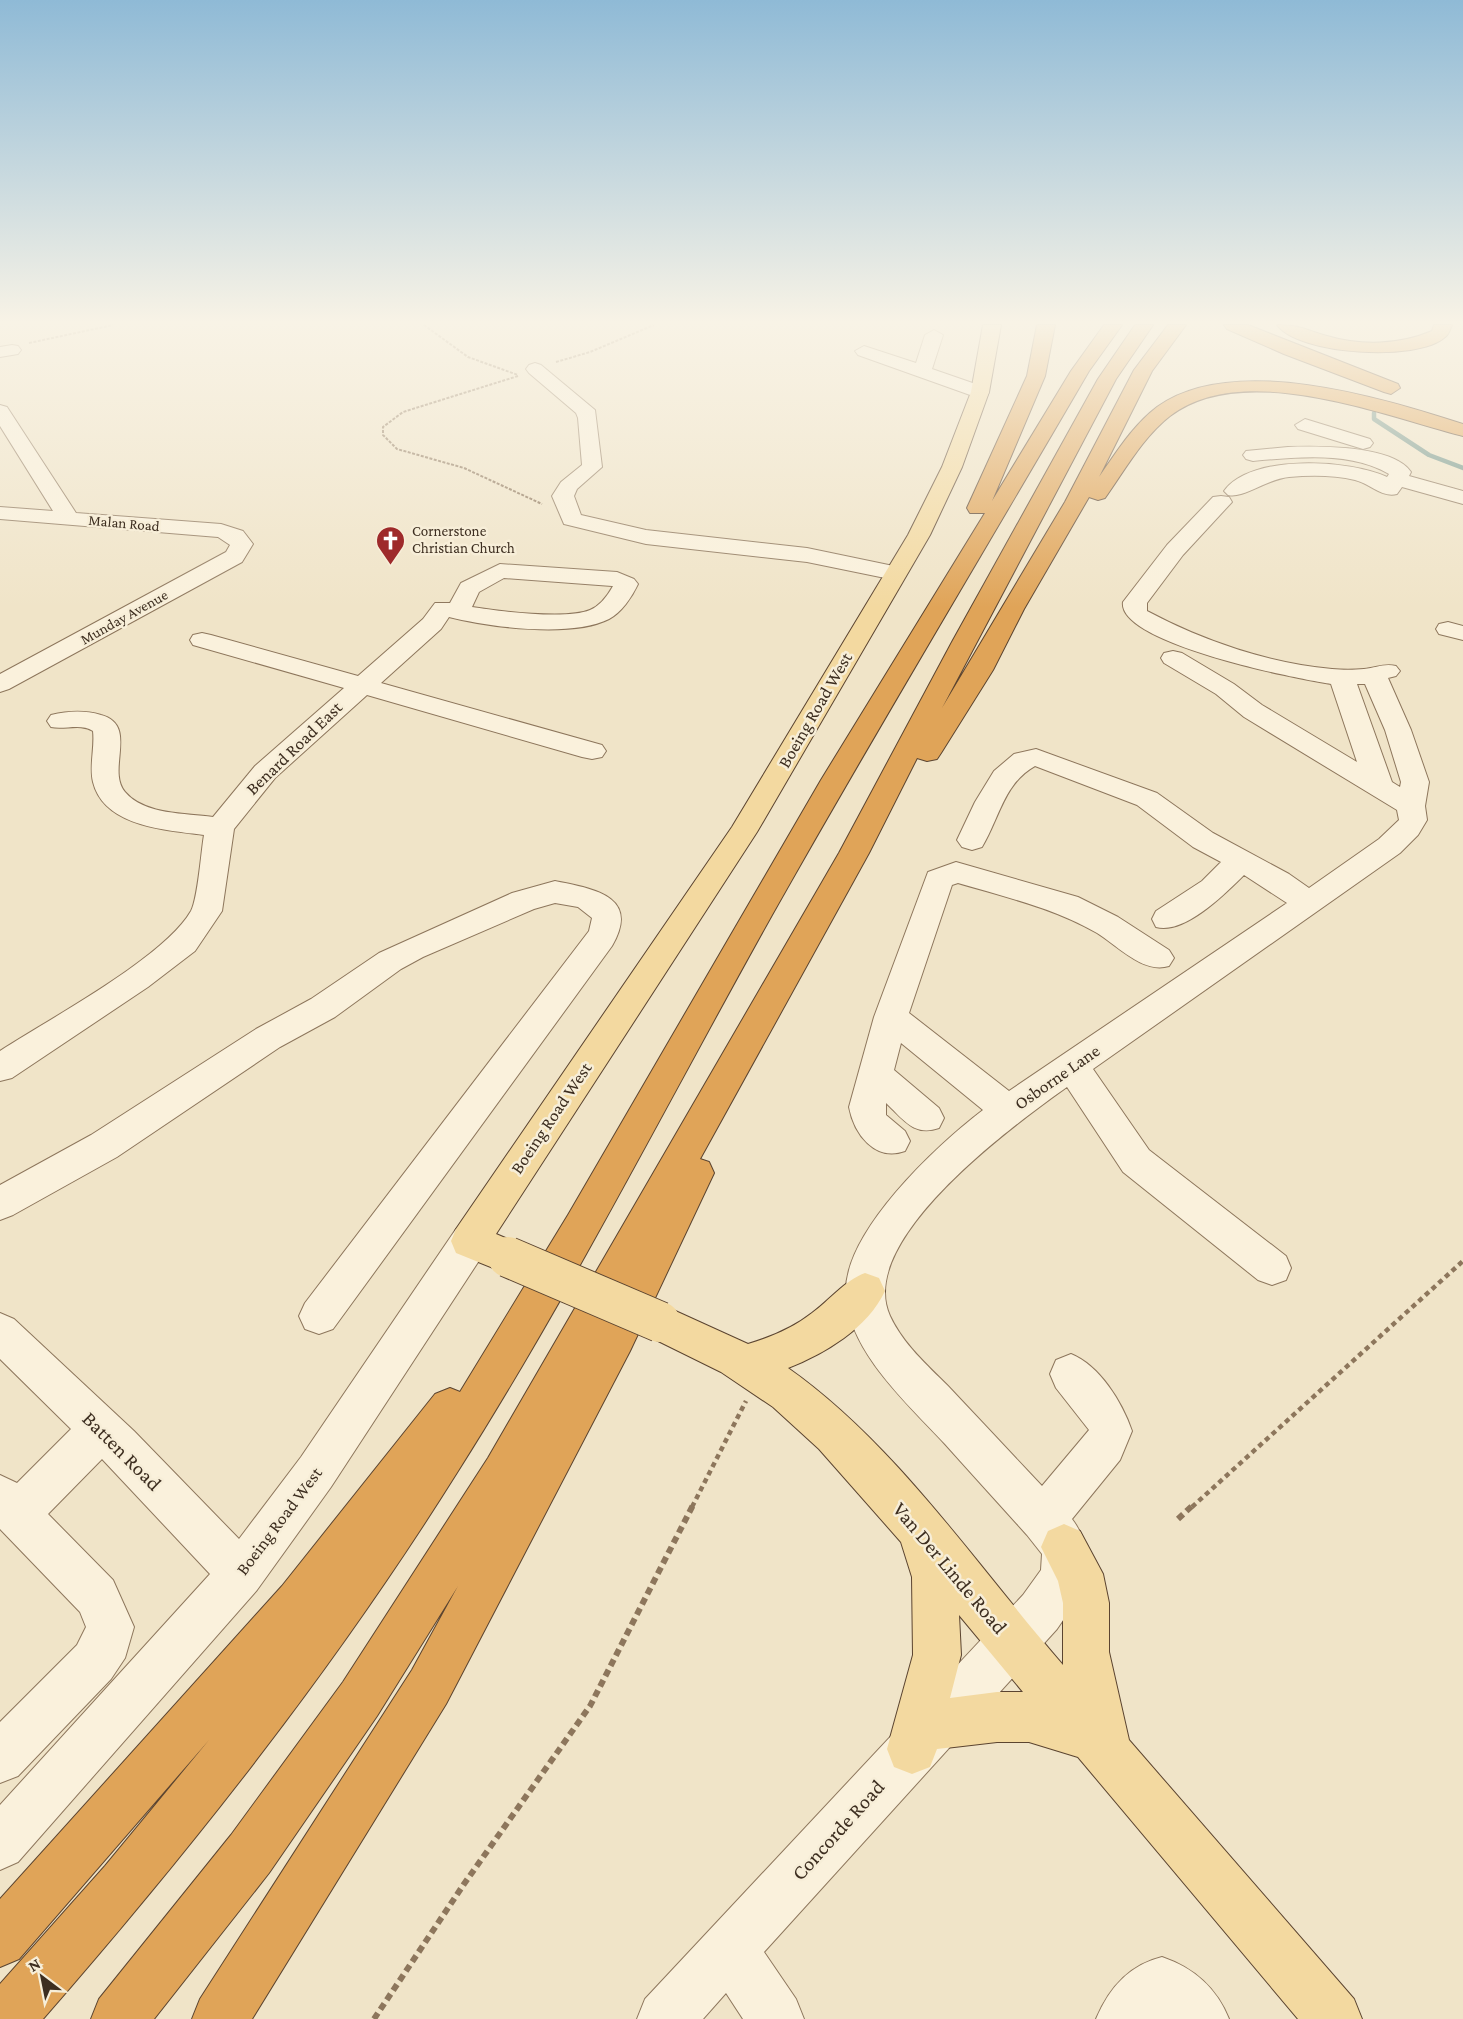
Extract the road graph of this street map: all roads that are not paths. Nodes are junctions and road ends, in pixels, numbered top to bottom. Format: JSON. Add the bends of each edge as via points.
{"nodes":[{"id":1,"x":5,"y":419,"type":"edge"},
{"id":2,"x":588,"y":419,"type":"edge"},
{"id":3,"x":970,"y":419,"type":"edge"},
{"id":4,"x":1017,"y":419,"type":"edge"},
{"id":5,"x":1051,"y":419,"type":"edge"},
{"id":6,"x":1085,"y":419,"type":"edge"},
{"id":7,"x":1118,"y":419,"type":"edge"},
{"id":8,"x":1155,"y":419,"type":"edge"},
{"id":9,"x":1427,"y":419,"type":"edge"},
{"id":10,"x":1305,"y":424,"type":"dead end"},
{"id":11,"x":1463,"y":430,"type":"edge"},
{"id":12,"x":1253,"y":455,"type":"dead end"},
{"id":13,"x":1400,"y":475,"type":"junction"},
{"id":14,"x":1463,"y":498,"type":"edge"},
{"id":15,"x":0,"y":513,"type":"edge"},
{"id":16,"x":69,"y":519,"type":"junction"},
{"id":17,"x":242,"y":544,"type":"joint"},
{"id":18,"x":895,"y":573,"type":"junction"},
{"id":19,"x":1012,"y":609,"type":"junction"},
{"id":20,"x":450,"y":610,"type":"junction"},
{"id":21,"x":925,"y":631,"type":"junction"},
{"id":22,"x":202,"y":640,"type":"dead end"},
{"id":23,"x":1173,"y":658,"type":"dead end"},
{"id":24,"x":1342,"y":679,"type":"junction"},
{"id":25,"x":0,"y":684,"type":"edge"},
{"id":26,"x":360,"y":686,"type":"junction"},
{"id":27,"x":60,"y":721,"type":"dead end"},
{"id":28,"x":592,"y":751,"type":"dead end"},
{"id":29,"x":1379,"y":786,"type":"junction"},
{"id":30,"x":1412,"y":806,"type":"junction"},
{"id":31,"x":220,"y":826,"type":"junction"},
{"id":32,"x":972,"y":840,"type":"dead end"},
{"id":33,"x":854,"y":854,"type":"junction"},
{"id":34,"x":1240,"y":861,"type":"junction"},
{"id":35,"x":1309,"y":903,"type":"junction"},
{"id":36,"x":1167,"y":919,"type":"dead end"},
{"id":37,"x":1158,"y":958,"type":"dead end"},
{"id":38,"x":773,"y":999,"type":"junction"},
{"id":39,"x":891,"y":1017,"type":"junction"},
{"id":40,"x":1072,"y":1066,"type":"junction"},
{"id":41,"x":0,"y":1068,"type":"edge"},
{"id":42,"x":876,"y":1074,"type":"junction"},
{"id":43,"x":1009,"y":1111,"type":"junction"},
{"id":44,"x":926,"y":1118,"type":"dead end"},
{"id":45,"x":892,"y":1141,"type":"dead end"},
{"id":46,"x":0,"y":1204,"type":"edge"},
{"id":47,"x":576,"y":1237,"type":"junction"},
{"id":48,"x":489,"y":1249,"type":"junction"},
{"id":49,"x":1272,"y":1268,"type":"dead end"},
{"id":50,"x":865,"y":1291,"type":"junction"},
{"id":51,"x":319,"y":1316,"type":"dead end"},
{"id":52,"x":0,"y":1332,"type":"edge"},
{"id":53,"x":754,"y":1369,"type":"junction"},
{"id":54,"x":1071,"y":1374,"type":"dead end"},
{"id":55,"x":102,"y":1429,"type":"junction"},
{"id":56,"x":8,"y":1505,"type":"edge"},
{"id":57,"x":918,"y":1528,"type":"junction"},
{"id":58,"x":1053,"y":1533,"type":"junction"},
{"id":59,"x":241,"y":1574,"type":"junction"},
{"id":60,"x":1012,"y":1642,"type":"junction"},
{"id":61,"x":923,"y":1737,"type":"junction"},
{"id":62,"x":1100,"y":1745,"type":"junction"},
{"id":63,"x":0,"y":1758,"type":"edge"},
{"id":64,"x":0,"y":1844,"type":"edge"},
{"id":65,"x":0,"y":1940,"type":"edge"},
{"id":66,"x":729,"y":1949,"type":"junction"},
{"id":67,"x":6,"y":2019,"type":"edge"},
{"id":68,"x":119,"y":2019,"type":"edge"},
{"id":69,"x":220,"y":2019,"type":"edge"},
{"id":70,"x":665,"y":2019,"type":"edge"},
{"id":71,"x":776,"y":2019,"type":"edge"},
{"id":72,"x":1124,"y":2019,"type":"edge"},
{"id":73,"x":1201,"y":2019,"type":"edge"},
{"id":74,"x":1334,"y":2019,"type":"edge"}],
"edges":[{"from":1,"to":16,"type":"street"},
{"from":2,"to":18,"type":"street","via":[[592,467],[568,486],[563,496],[572,519],[646,537],[807,555]]},
{"from":3,"to":18,"type":"main road","name":"Boeing Road West","via":[[919,535]]},
{"from":4,"to":21,"type":"highway"},
{"from":5,"to":21,"type":"highway"},
{"from":6,"to":33,"type":"highway"},
{"from":7,"to":19,"type":"highway","via":[[1076,502]]},
{"from":8,"to":19,"type":"highway"},
{"from":9,"to":11,"type":"highway"},
{"from":10,"to":13,"type":"street","via":[[1402,457],[1406,462]]},
{"from":12,"to":13,"type":"street","via":[[1323,453],[1379,462]]},
{"from":13,"to":14,"type":"street"},
{"from":13,"to":24,"type":"street","via":[[1390,490],[1377,480],[1343,472],[1297,471],[1259,477],[1228,496],[1175,550],[1134,609],[1137,615],[1178,635],[1264,664]]},
{"from":15,"to":16,"type":"street","name":"Malan Road"},
{"from":16,"to":17,"type":"street","name":"Malan Road","via":[[221,531],[235,536]]},
{"from":17,"to":25,"type":"street","name":"Munday Avenue","via":[[234,557]]},
{"from":18,"to":48,"type":"main road","name":"Boeing Road West","via":[[743,832]]},
{"from":19,"to":33,"type":"highway","via":[[981,670],[942,732]]},
{"from":20,"to":20,"type":"street","name":"Benard Road East","via":[[469,588],[613,602],[598,615],[570,621]]},
{"from":20,"to":26,"type":"street","name":"Benard Road East"},
{"from":21,"to":47,"type":"highway","via":[[800,840]]},
{"from":22,"to":26,"type":"street"},
{"from":23,"to":29,"type":"street","via":[[1271,723]]},
{"from":24,"to":29,"type":"street"},
{"from":24,"to":30,"type":"street","name":"Osborne Lane","via":[[1381,674],[1415,782]]},
{"from":26,"to":28,"type":"street"},
{"from":26,"to":31,"type":"street","name":"Benard Road East","via":[[265,772]]},
{"from":27,"to":31,"type":"street","via":[[101,722],[106,729],[107,784],[119,803],[159,818]]},
{"from":29,"to":30,"type":"street"},
{"from":30,"to":35,"type":"street","name":"Osborne Lane","via":[[1410,826]]},
{"from":31,"to":41,"type":"street","via":[[207,911],[184,943],[137,979]]},
{"from":32,"to":34,"type":"street","via":[[1009,769],[1036,757],[1147,799],[1203,840]]},
{"from":33,"to":38,"type":"highway"},
{"from":34,"to":35,"type":"street"},
{"from":34,"to":36,"type":"street","via":[[1213,888]]},
{"from":35,"to":40,"type":"street","name":"Osborne Lane"},
{"from":37,"to":39,"type":"street","via":[[1067,905],[956,872],[946,874],[939,879]]},
{"from":38,"to":68,"type":"highway","via":[[503,1473],[366,1689],[250,1854]]},
{"from":38,"to":69,"type":"highway","via":[[680,1208],[616,1338],[429,1687]]},
{"from":39,"to":42,"type":"street"},
{"from":39,"to":43,"type":"street"},
{"from":40,"to":43,"type":"street","name":"Osborne Lane"},
{"from":40,"to":49,"type":"street","via":[[1136,1161]]},
{"from":42,"to":44,"type":"street"},
{"from":42,"to":45,"type":"street","via":[[867,1115]]},
{"from":43,"to":50,"type":"street","name":"Osborne Lane","via":[[932,1176],[887,1236],[871,1265]]},
{"from":46,"to":51,"type":"street","via":[[104,1146],[405,953],[540,895],[571,893],[593,902],[607,916],[602,938]]},
{"from":47,"to":65,"type":"highway","via":[[421,1447],[298,1602]]},
{"from":47,"to":67,"type":"highway","via":[[443,1457],[309,1649],[196,1797]]},
{"from":48,"to":53,"type":"main road","name":"Van Der Linde Road","bridge":true,"via":[[660,1322]]},
{"from":48,"to":59,"type":"street","name":"Boeing Road West"},
{"from":50,"to":53,"type":"main road","via":[[819,1334]]},
{"from":50,"to":58,"type":"street","name":"Osborne Lane","via":[[870,1317],[896,1362]]},
{"from":52,"to":55,"type":"street","name":"Batten Road"},
{"from":53,"to":57,"type":"main road","name":"Van Der Linde Road","via":[[803,1404]]},
{"from":54,"to":58,"type":"street","via":[[1107,1419],[1110,1431]]},
{"from":55,"to":56,"type":"street"},
{"from":55,"to":59,"type":"street","name":"Batten Road"},
{"from":56,"to":63,"type":"street","via":[[98,1596],[110,1627],[108,1641],[94,1662]]},
{"from":57,"to":60,"type":"main road","name":"Van Der Linde Road"},
{"from":57,"to":61,"type":"main road","via":[[935,1578],[937,1655]]},
{"from":58,"to":60,"type":"street","via":[[1065,1570],[1060,1585]]},
{"from":58,"to":62,"type":"main road","via":[[1080,1574],[1086,1603],[1085,1652]]},
{"from":59,"to":64,"type":"street","name":"Boeing Road West"},
{"from":60,"to":61,"type":"street","name":"Concorde Road"},
{"from":60,"to":62,"type":"main road","name":"Van Der Linde Road"},
{"from":61,"to":62,"type":"main road","via":[[997,1717],[1029,1717]]},
{"from":61,"to":66,"type":"street","name":"Concorde Road"},
{"from":62,"to":74,"type":"main road","name":"Van Der Linde Road"},
{"from":66,"to":70,"type":"street","name":"Concorde Road"},
{"from":66,"to":71,"type":"street"},
{"from":72,"to":73,"type":"street","via":[[1150,1987],[1161,1984],[1173,1987]]}]}
